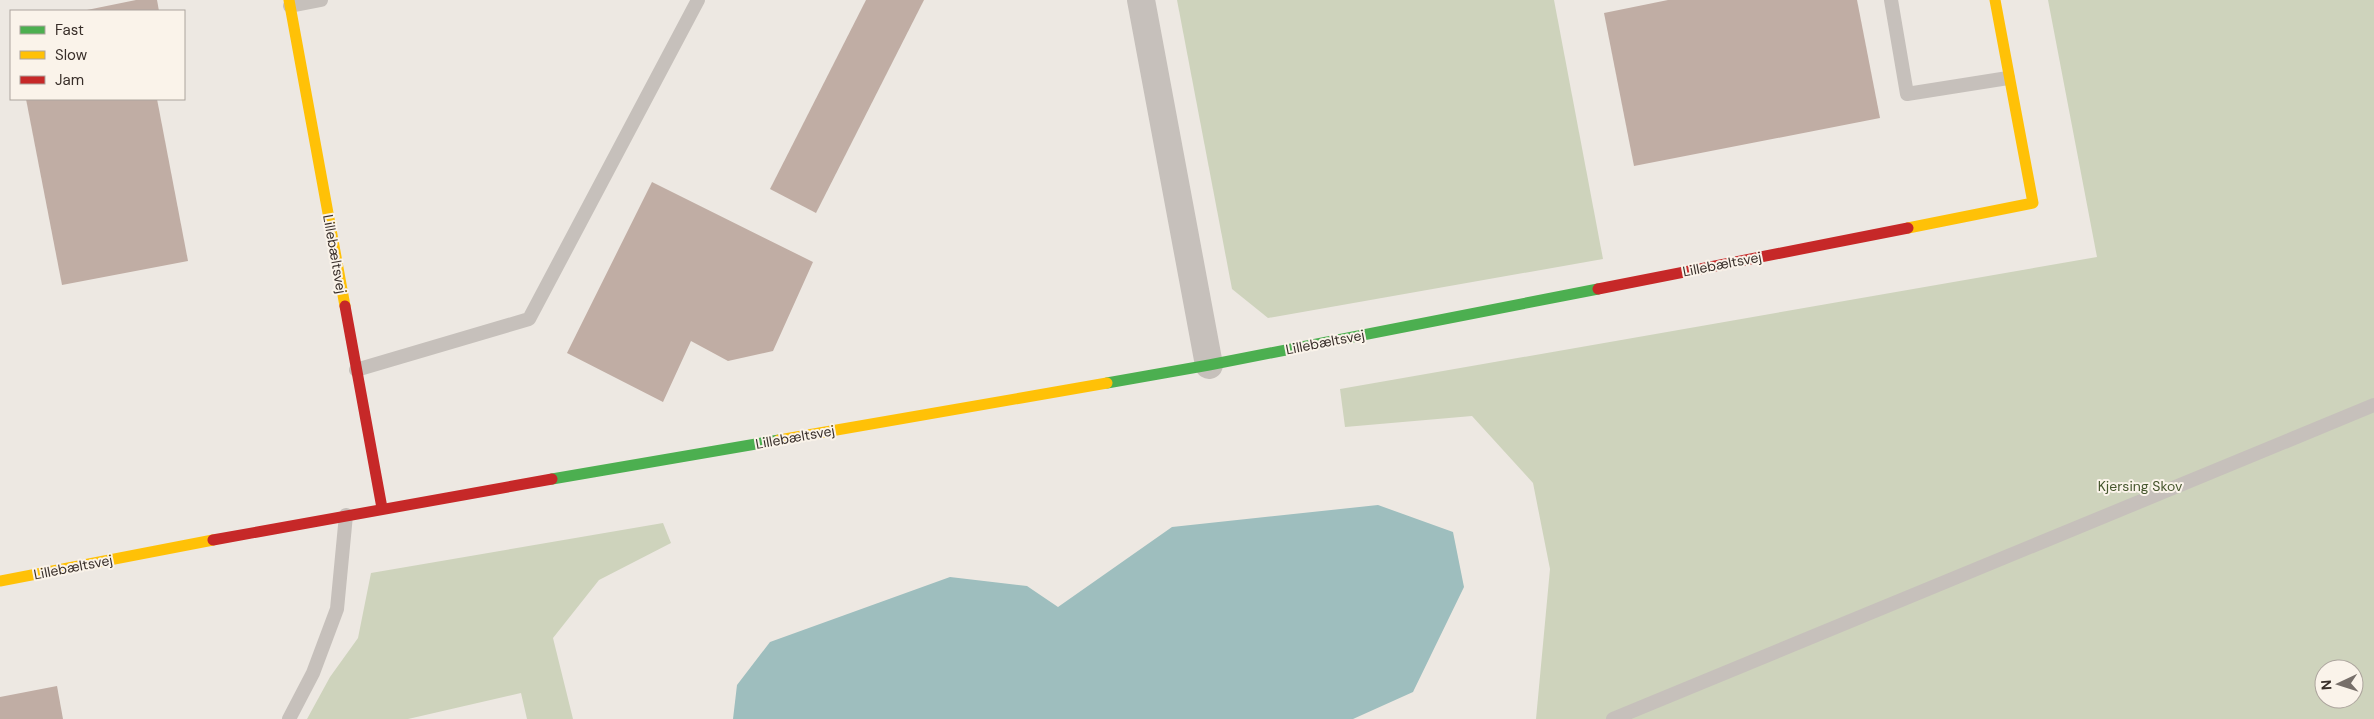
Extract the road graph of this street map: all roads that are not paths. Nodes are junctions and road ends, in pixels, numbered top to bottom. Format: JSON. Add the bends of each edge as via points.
{"nodes":[{"id":1,"x":321,"y":0,"type":"edge"},
{"id":2,"x":698,"y":0,"type":"edge"},
{"id":3,"x":1142,"y":0,"type":"edge"},
{"id":4,"x":1891,"y":0,"type":"edge"},
{"id":5,"x":1995,"y":0,"type":"edge"},
{"id":6,"x":289,"y":3,"type":"edge"},
{"id":7,"x":2008,"y":78,"type":"junction"},
{"id":8,"x":1209,"y":365,"type":"junction"},
{"id":9,"x":356,"y":370,"type":"junction"},
{"id":10,"x":2374,"y":405,"type":"edge"},
{"id":11,"x":382,"y":508,"type":"junction"},
{"id":12,"x":346,"y":515,"type":"junction"},
{"id":13,"x":0,"y":581,"type":"edge"},
{"id":14,"x":289,"y":719,"type":"edge"},
{"id":15,"x":1613,"y":719,"type":"edge"}],
"edges":[{"from":1,"to":6,"type":"lane"},
{"from":2,"to":9,"type":"lane","via":[[529,318]]},
{"from":3,"to":8,"type":"street"},
{"from":4,"to":7,"type":"lane","via":[[1907,94]]},
{"from":5,"to":7,"type":"street","name":"Lillebæltsvej"},
{"from":6,"to":9,"type":"street","name":"Lillebæltsvej"},
{"from":7,"to":8,"type":"street","name":"Lillebæltsvej","via":[[2033,203]]},
{"from":8,"to":11,"type":"street","name":"Lillebæltsvej"},
{"from":9,"to":11,"type":"street","name":"Lillebæltsvej"},
{"from":10,"to":15,"type":"lane"},
{"from":11,"to":12,"type":"street","name":"Lillebæltsvej"},
{"from":12,"to":13,"type":"street","name":"Lillebæltsvej"},
{"from":12,"to":14,"type":"lane","via":[[336,609],[313,673]]}]}
